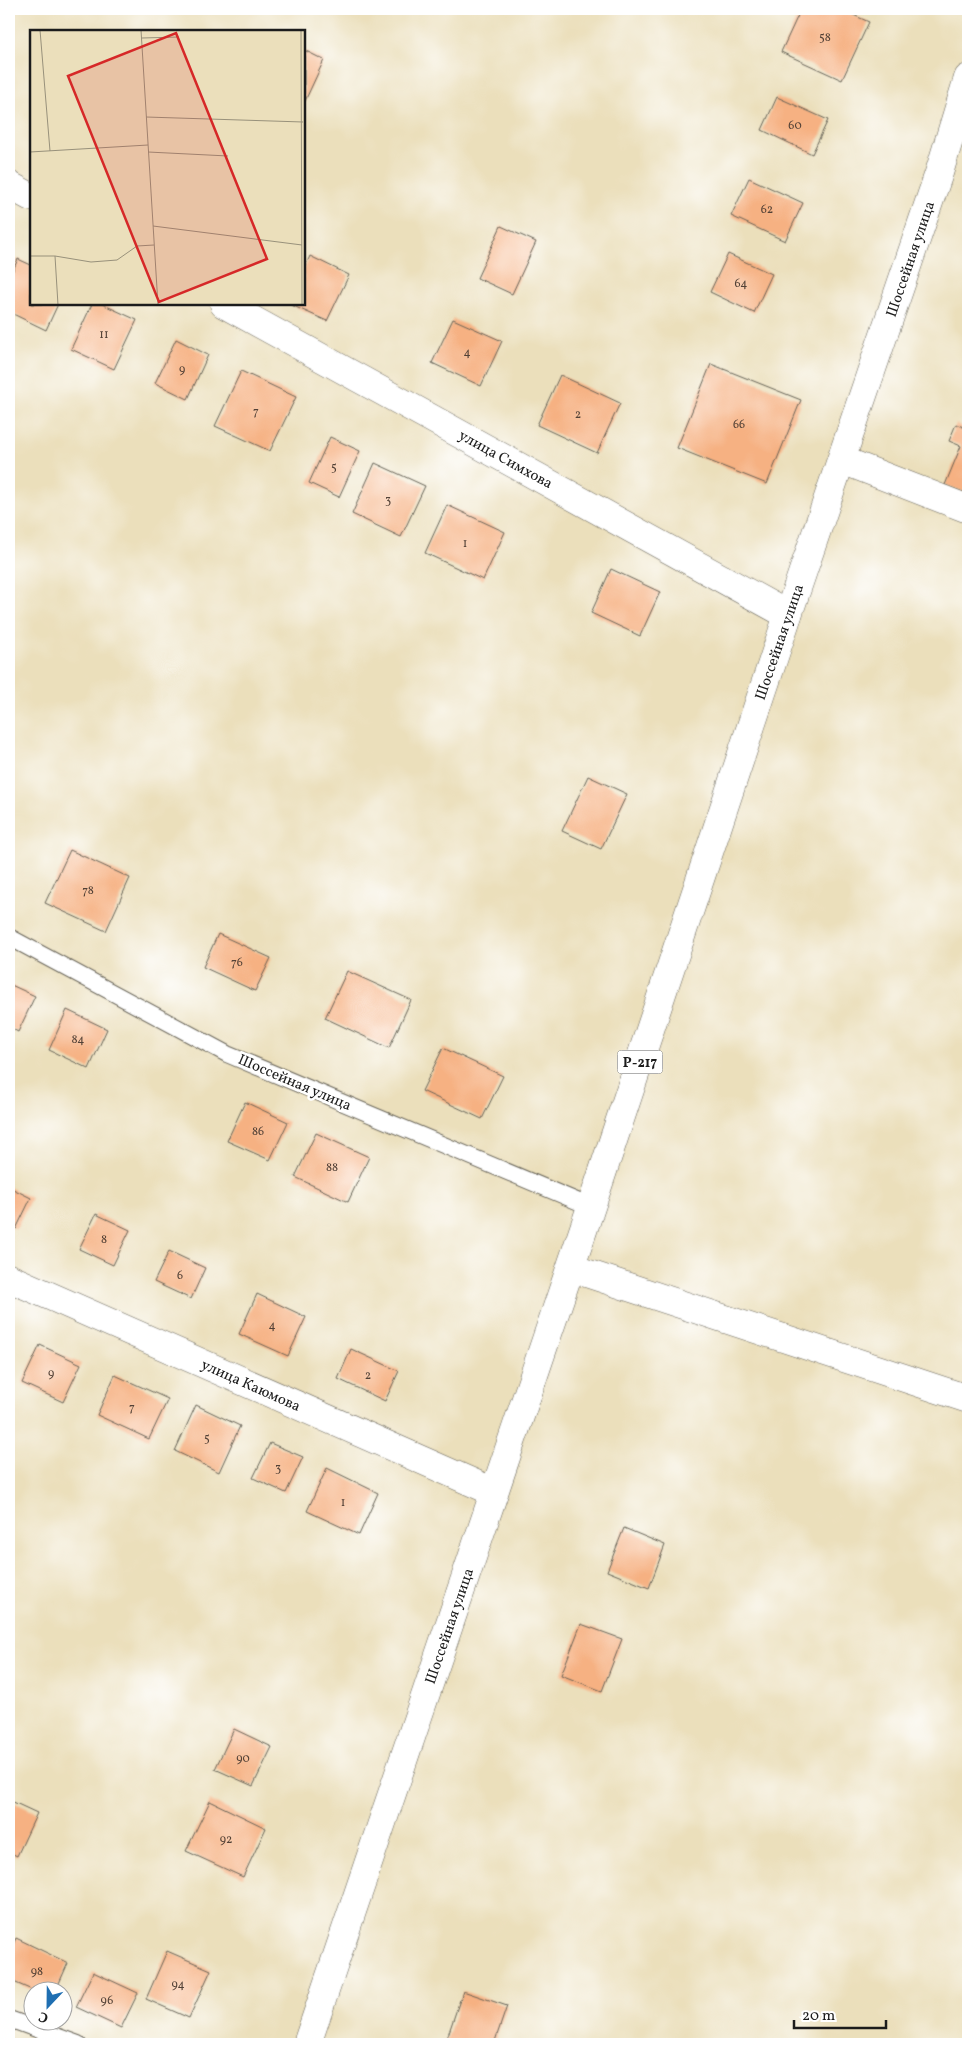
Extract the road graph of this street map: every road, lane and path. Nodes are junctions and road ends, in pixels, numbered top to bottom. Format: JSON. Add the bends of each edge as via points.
{"nodes":[{"id":1,"x":968,"y":78,"type":"edge"},
{"id":2,"x":9,"y":185,"type":"edge"},
{"id":3,"x":30,"y":196,"type":"edge"},
{"id":4,"x":226,"y":305,"type":"edge"},
{"id":5,"x":842,"y":460,"type":"junction"},
{"id":6,"x":968,"y":509,"type":"edge"},
{"id":7,"x":788,"y":615,"type":"junction"},
{"id":8,"x":9,"y":937,"type":"edge"},
{"id":9,"x":591,"y":1207,"type":"junction"},
{"id":10,"x":571,"y":1268,"type":"junction"},
{"id":11,"x":9,"y":1278,"type":"edge"},
{"id":12,"x":968,"y":1399,"type":"edge"},
{"id":13,"x":494,"y":1492,"type":"junction"},
{"id":14,"x":9,"y":2018,"type":"edge"},
{"id":15,"x":78,"y":2044,"type":"edge"},
{"id":16,"x":307,"y":2044,"type":"edge"}],
"edges":[{"from":1,"to":5,"type":"main road","name":"Шоссейная улица","number":"Р-217"},
{"from":2,"to":3,"type":"main road"},
{"from":4,"to":7,"type":"main road","name":"улица Симхова"},
{"from":5,"to":6,"type":"main road"},
{"from":5,"to":7,"type":"main road","name":"Шоссейная улица","number":"Р-217"},
{"from":7,"to":9,"type":"main road","name":"Шоссейная улица","number":"Р-217"},
{"from":8,"to":9,"type":"lane","name":"Шоссейная улица","via":[[227,1054]]},
{"from":9,"to":10,"type":"main road","name":"Шоссейная улица","number":"Р-217"},
{"from":10,"to":12,"type":"main road"},
{"from":10,"to":13,"type":"main road","name":"Шоссейная улица","number":"Р-217"},
{"from":11,"to":13,"type":"main road","name":"улица Каюмова"},
{"from":13,"to":16,"type":"main road","name":"Шоссейная улица","number":"Р-217"},
{"from":14,"to":15,"type":"lane"}]}
